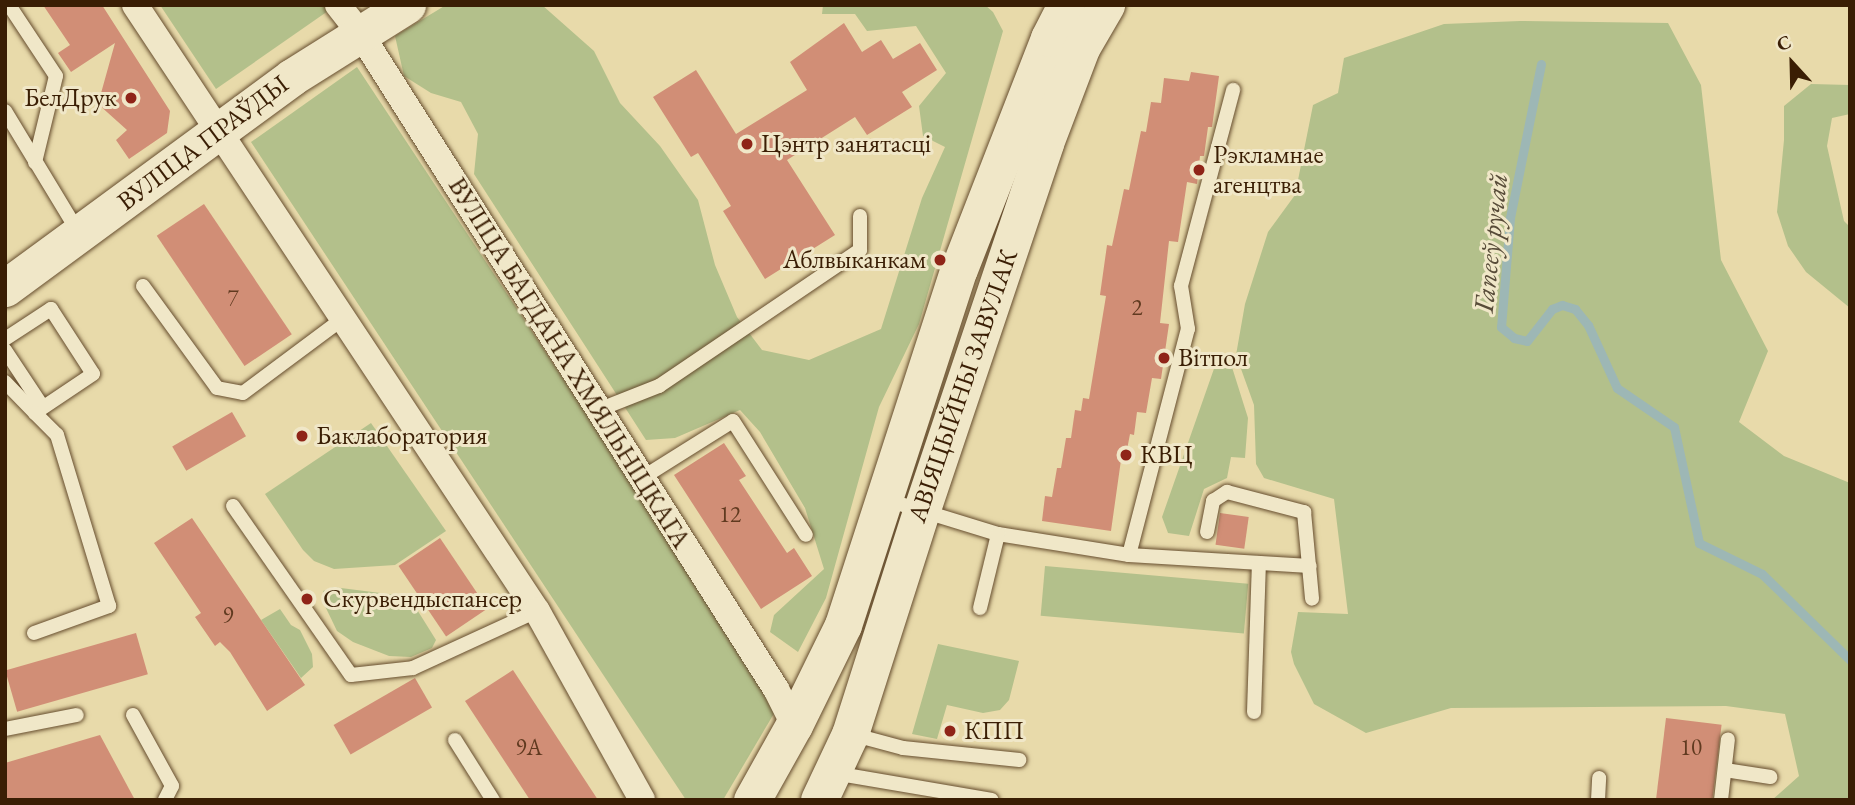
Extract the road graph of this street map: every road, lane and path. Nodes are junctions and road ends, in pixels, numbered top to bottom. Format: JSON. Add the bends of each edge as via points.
{"nodes":[{"id":1,"x":9,"y":5,"type":"edge"},
{"id":2,"x":135,"y":5,"type":"edge"},
{"id":3,"x":407,"y":5,"type":"edge"},
{"id":4,"x":1066,"y":5,"type":"edge"},
{"id":5,"x":1106,"y":5,"type":"edge"},
{"id":6,"x":349,"y":19,"type":"edge"},
{"id":7,"x":1233,"y":90,"type":"dead end"},
{"id":8,"x":5,"y":111,"type":"edge"},
{"id":9,"x":217,"y":133,"type":"junction"},
{"id":10,"x":35,"y":162,"type":"junction"},
{"id":11,"x":860,"y":216,"type":"dead end"},
{"id":12,"x":80,"y":234,"type":"junction"},
{"id":13,"x":143,"y":286,"type":"dead end"},
{"id":14,"x":5,"y":289,"type":"edge"},
{"id":15,"x":341,"y":320,"type":"junction"},
{"id":16,"x":5,"y":339,"type":"edge"},
{"id":17,"x":5,"y":350,"type":"edge"},
{"id":18,"x":5,"y":382,"type":"edge"},
{"id":19,"x":39,"y":410,"type":"junction"},
{"id":20,"x":598,"y":410,"type":"junction"},
{"id":21,"x":642,"y":478,"type":"junction"},
{"id":22,"x":883,"y":499,"type":"junction"},
{"id":23,"x":233,"y":506,"type":"dead end"},
{"id":24,"x":920,"y":512,"type":"junction"},
{"id":25,"x":1207,"y":532,"type":"dead end"},
{"id":26,"x":806,"y":534,"type":"dead end"},
{"id":27,"x":998,"y":534,"type":"junction"},
{"id":28,"x":1129,"y":555,"type":"junction"},
{"id":29,"x":1259,"y":563,"type":"junction"},
{"id":30,"x":1310,"y":566,"type":"junction"},
{"id":31,"x":1312,"y":599,"type":"dead end"},
{"id":32,"x":979,"y":608,"type":"dead end"},
{"id":33,"x":537,"y":611,"type":"junction"},
{"id":34,"x":34,"y":633,"type":"dead end"},
{"id":35,"x":1254,"y":712,"type":"dead end"},
{"id":36,"x":77,"y":715,"type":"dead end"},
{"id":37,"x":133,"y":715,"type":"dead end"},
{"id":38,"x":794,"y":725,"type":"junction"},
{"id":39,"x":5,"y":729,"type":"edge"},
{"id":40,"x":850,"y":734,"type":"junction"},
{"id":41,"x":1728,"y":739,"type":"dead end"},
{"id":42,"x":455,"y":740,"type":"dead end"},
{"id":43,"x":1019,"y":760,"type":"dead end"},
{"id":44,"x":1725,"y":769,"type":"junction"},
{"id":45,"x":1770,"y":777,"type":"dead end"},
{"id":46,"x":1599,"y":778,"type":"dead end"},
{"id":47,"x":829,"y":791,"type":"edge"},
{"id":48,"x":165,"y":800,"type":"edge"},
{"id":49,"x":493,"y":800,"type":"edge"},
{"id":50,"x":642,"y":800,"type":"edge"},
{"id":51,"x":752,"y":800,"type":"edge"},
{"id":52,"x":992,"y":800,"type":"edge"},
{"id":53,"x":1598,"y":800,"type":"edge"},
{"id":54,"x":1721,"y":800,"type":"edge"}],
"edges":[{"from":1,"to":10,"type":"lane","via":[[56,76]]},
{"from":2,"to":9,"type":"street"},
{"from":3,"to":6,"type":"street","name":"ВУЛІЦА ПРАЎДЫ"},
{"from":4,"to":22,"type":"street","name":"АВІЯЦЫЙНЫ ЗАВУЛАК","via":[[959,270]]},
{"from":5,"to":24,"type":"street","name":"АВІЯЦЫЙНЫ ЗАВУЛАК","via":[[1081,48],[1045,143]]},
{"from":6,"to":9,"type":"street","name":"ВУЛІЦА ПРАЎДЫ","via":[[292,77]]},
{"from":6,"to":20,"type":"street","name":"ВУЛІЦА БАГДАНА ХМЯЛЬНІЦКАГА"},
{"from":7,"to":28,"type":"lane","via":[[1181,286],[1188,329]]},
{"from":8,"to":10,"type":"lane"},
{"from":9,"to":12,"type":"street","name":"ВУЛІЦА ПРАЎДЫ"},
{"from":9,"to":15,"type":"street"},
{"from":10,"to":12,"type":"lane"},
{"from":11,"to":20,"type":"lane","via":[[860,250],[659,386]]},
{"from":12,"to":14,"type":"street","name":"ВУЛІЦА ПРАЎДЫ"},
{"from":13,"to":15,"type":"lane","via":[[217,388],[243,393]]},
{"from":15,"to":33,"type":"street"},
{"from":16,"to":19,"type":"lane","via":[[51,309],[93,374]]},
{"from":17,"to":19,"type":"lane"},
{"from":18,"to":19,"type":"lane"},
{"from":19,"to":34,"type":"lane","via":[[57,435],[109,606]]},
{"from":20,"to":21,"type":"street","name":"ВУЛІЦА БАГДАНА ХМЯЛЬНІЦКАГА"},
{"from":21,"to":26,"type":"lane","via":[[733,421]]},
{"from":21,"to":38,"type":"street","name":"ВУЛІЦА БАГДАНА ХМЯЛЬНІЦКАГА","via":[[776,689]]},
{"from":22,"to":24,"type":"lane"},
{"from":22,"to":38,"type":"street","name":"АВІЯЦЫЙНЫ ЗАВУЛАК","via":[[843,625]]},
{"from":23,"to":33,"type":"lane","via":[[351,675],[413,668]]},
{"from":24,"to":27,"type":"lane"},
{"from":24,"to":40,"type":"street","name":"АВІЯЦЫЙНЫ ЗАВУЛАК"},
{"from":25,"to":30,"type":"lane","via":[[1213,501],[1227,492],[1304,512]]},
{"from":27,"to":28,"type":"lane"},
{"from":27,"to":32,"type":"lane"},
{"from":28,"to":29,"type":"lane"},
{"from":29,"to":30,"type":"lane"},
{"from":29,"to":35,"type":"lane"},
{"from":30,"to":31,"type":"lane"},
{"from":33,"to":50,"type":"street"},
{"from":36,"to":39,"type":"lane"},
{"from":37,"to":48,"type":"lane","via":[[172,786]]},
{"from":38,"to":47,"type":"street","name":"ВУЛІЦА БАГДАНА ХМЯЛЬНІЦКАГА"},
{"from":38,"to":51,"type":"street"},
{"from":40,"to":43,"type":"lane","via":[[903,748]]},
{"from":40,"to":47,"type":"street","name":"АВІЯЦЫЙНЫ ЗАВУЛАК"},
{"from":41,"to":44,"type":"lane"},
{"from":42,"to":49,"type":"lane"},
{"from":44,"to":45,"type":"lane"},
{"from":44,"to":54,"type":"lane"},
{"from":46,"to":53,"type":"lane"},
{"from":47,"to":52,"type":"lane"}]}
